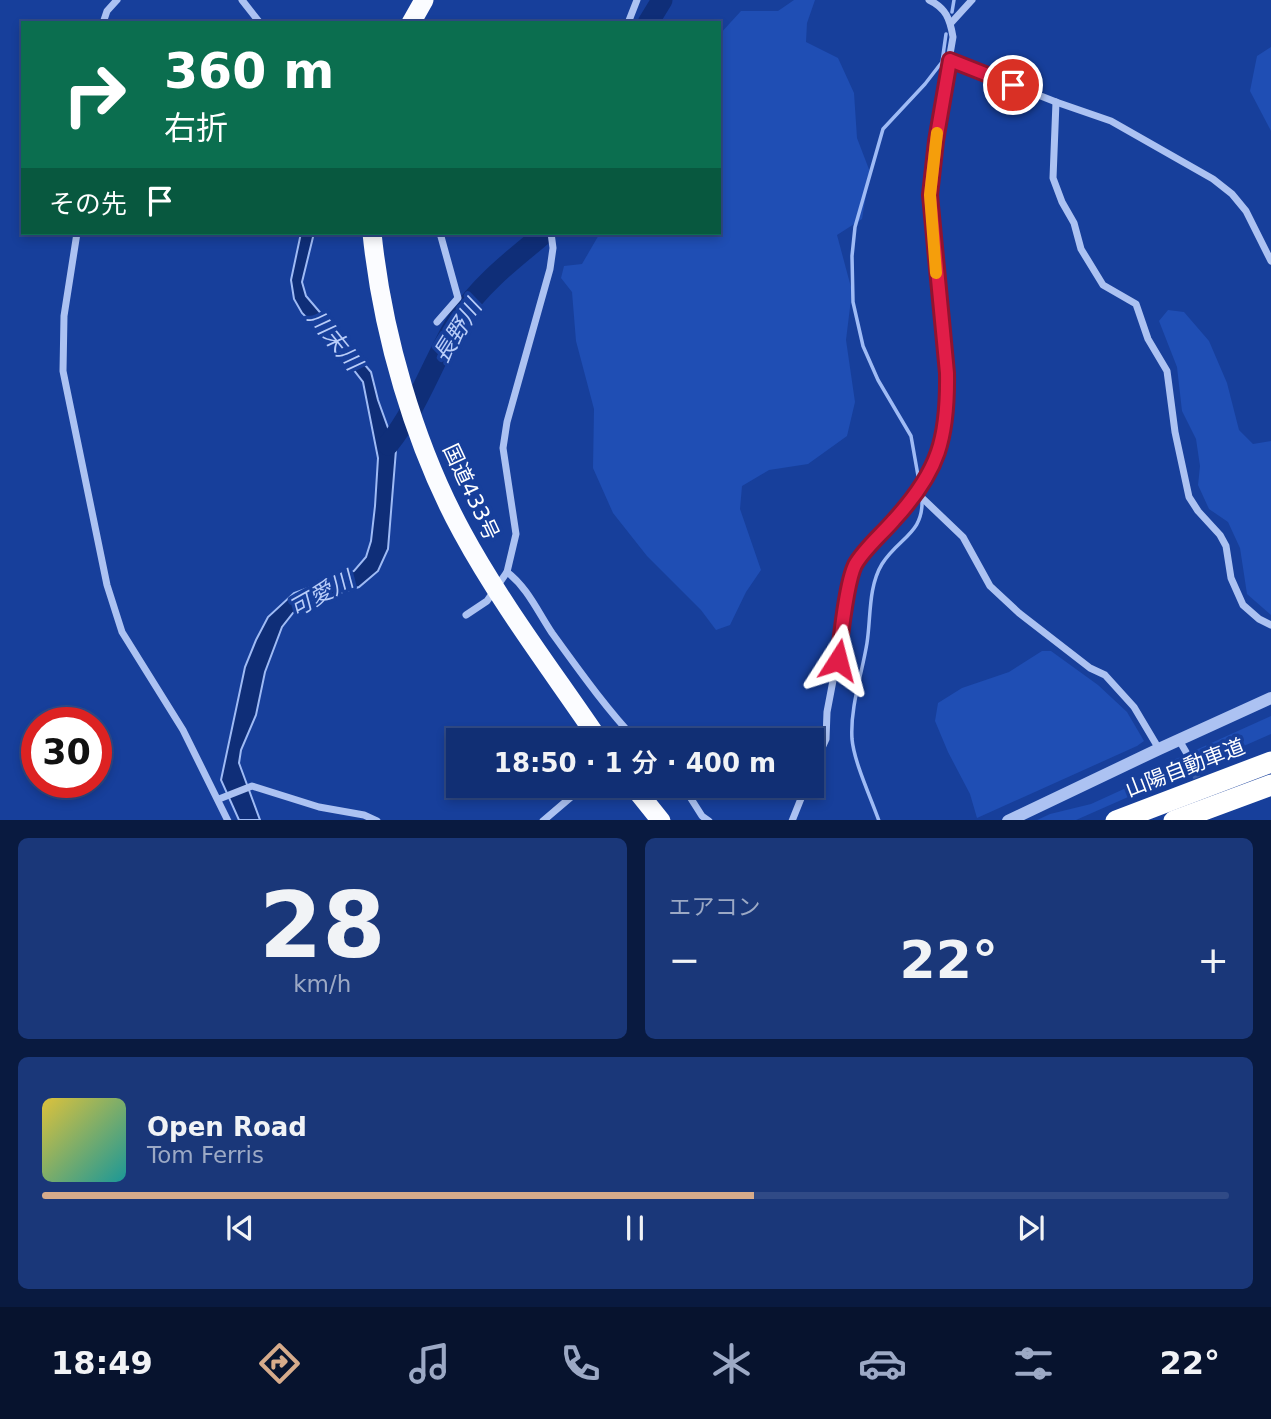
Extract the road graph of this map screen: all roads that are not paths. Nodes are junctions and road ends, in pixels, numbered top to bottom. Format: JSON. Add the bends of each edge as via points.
{"nodes":[{"id":1,"x":117,"y":0,"type":"edge"},
{"id":2,"x":242,"y":0,"type":"edge"},
{"id":3,"x":424,"y":0,"type":"edge"},
{"id":4,"x":638,"y":0,"type":"edge"},
{"id":5,"x":929,"y":0,"type":"edge"},
{"id":6,"x":971,"y":0,"type":"edge"},
{"id":7,"x":104,"y":21,"type":"edge"},
{"id":8,"x":258,"y":21,"type":"edge"},
{"id":9,"x":412,"y":21,"type":"edge"},
{"id":10,"x":629,"y":21,"type":"edge"},
{"id":11,"x":951,"y":23,"type":"junction"},
{"id":12,"x":950,"y":60,"type":"junction"},
{"id":13,"x":1056,"y":102,"type":"junction"},
{"id":14,"x":77,"y":235,"type":"edge"},
{"id":15,"x":372,"y":235,"type":"edge"},
{"id":16,"x":441,"y":235,"type":"edge"},
{"id":17,"x":551,"y":235,"type":"edge"},
{"id":18,"x":1271,"y":261,"type":"edge"},
{"id":19,"x":438,"y":322,"type":"dead end"},
{"id":20,"x":918,"y":494,"type":"junction"},
{"id":21,"x":502,"y":580,"type":"junction"},
{"id":22,"x":466,"y":615,"type":"dead end"},
{"id":23,"x":1271,"y":625,"type":"edge"},
{"id":24,"x":1271,"y":698,"type":"edge"},
{"id":25,"x":592,"y":728,"type":"edge"},
{"id":26,"x":625,"y":728,"type":"edge"},
{"id":27,"x":1178,"y":740,"type":"junction"},
{"id":28,"x":824,"y":743,"type":"edge"},
{"id":29,"x":1159,"y":749,"type":"junction"},
{"id":30,"x":1186,"y":752,"type":"tunnel mouth"},
{"id":31,"x":1271,"y":754,"type":"edge"},
{"id":32,"x":1271,"y":762,"type":"edge"},
{"id":33,"x":1271,"y":785,"type":"edge"},
{"id":34,"x":223,"y":797,"type":"junction"},
{"id":35,"x":570,"y":798,"type":"edge"},
{"id":36,"x":638,"y":798,"type":"edge"},
{"id":37,"x":641,"y":798,"type":"edge"},
{"id":38,"x":691,"y":798,"type":"edge"},
{"id":39,"x":801,"y":798,"type":"edge"},
{"id":40,"x":1170,"y":811,"type":"edge"},
{"id":41,"x":228,"y":820,"type":"edge"},
{"id":42,"x":375,"y":820,"type":"edge"},
{"id":43,"x":544,"y":820,"type":"edge"},
{"id":44,"x":651,"y":820,"type":"edge"},
{"id":45,"x":660,"y":820,"type":"edge"},
{"id":46,"x":708,"y":820,"type":"edge"},
{"id":47,"x":792,"y":820,"type":"edge"},
{"id":48,"x":1010,"y":820,"type":"edge"},
{"id":49,"x":1121,"y":820,"type":"edge"}],
"edges":[{"from":1,"to":7,"type":"street"},
{"from":2,"to":8,"type":"street"},
{"from":3,"to":9,"type":"highway"},
{"from":4,"to":10,"type":"street"},
{"from":5,"to":11,"type":"street","via":[[944,10]]},
{"from":6,"to":11,"type":"street"},
{"from":11,"to":12,"type":"street"},
{"from":12,"to":13,"type":"street"},
{"from":12,"to":20,"type":"street","via":[[930,195],[947,399],[937,457]]},
{"from":13,"to":18,"type":"street","via":[[1111,121],[1213,179],[1246,211]]},
{"from":13,"to":23,"type":"street","via":[[1053,178],[1081,248],[1102,285],[1136,303],[1148,339],[1167,371],[1189,497],[1220,535],[1243,605]]},
{"from":14,"to":34,"type":"street","via":[[64,316],[63,371],[107,585],[122,632]]},
{"from":15,"to":21,"type":"highway","name":"国道433号","via":[[401,376],[430,465],[478,561]]},
{"from":16,"to":19,"type":"street","via":[[458,298]]},
{"from":17,"to":21,"type":"street","via":[[550,269],[503,448],[516,534]]},
{"from":20,"to":28,"type":"street","via":[[855,565]]},
{"from":20,"to":29,"type":"street","via":[[963,537],[990,586],[1090,668],[1105,675],[1134,707]]},
{"from":21,"to":22,"type":"street","via":[[487,601]]},
{"from":21,"to":25,"type":"highway","name":"国道433号"},
{"from":21,"to":26,"type":"street","via":[[519,581],[593,692]]},
{"from":24,"to":27,"type":"street"},
{"from":27,"to":29,"type":"street"},
{"from":27,"to":30,"type":"street"},
{"from":29,"to":48,"type":"street"},
{"from":31,"to":40,"type":"highway"},
{"from":32,"to":40,"type":"highway","name":"山陽自動車道"},
{"from":33,"to":40,"type":"highway","name":"山陽自動車道"},
{"from":34,"to":41,"type":"street"},
{"from":34,"to":42,"type":"street","via":[[249,786]]},
{"from":35,"to":43,"type":"street"},
{"from":36,"to":44,"type":"highway"},
{"from":37,"to":45,"type":"highway"},
{"from":38,"to":46,"type":"street"},
{"from":39,"to":47,"type":"street"},
{"from":40,"to":49,"type":"highway","name":"山陽自動車道"}]}
